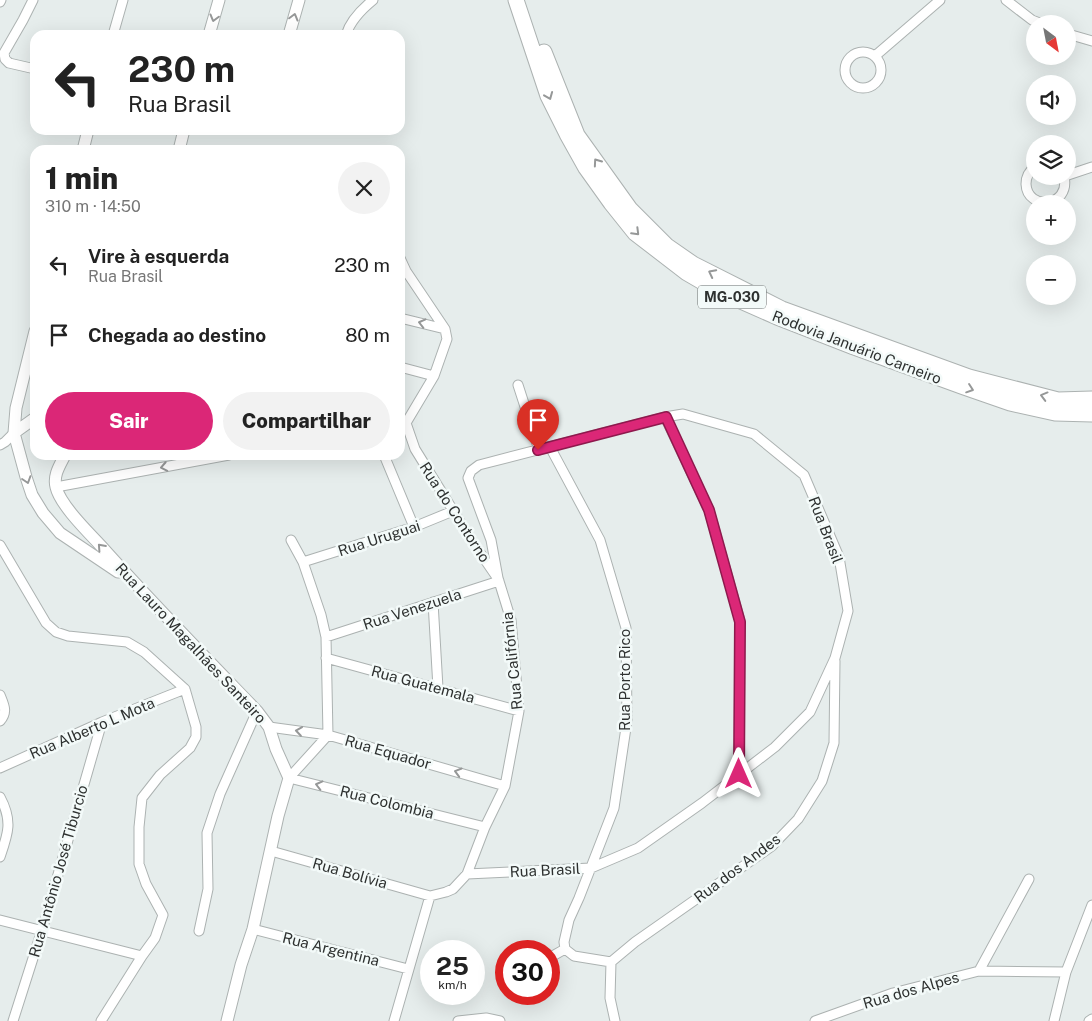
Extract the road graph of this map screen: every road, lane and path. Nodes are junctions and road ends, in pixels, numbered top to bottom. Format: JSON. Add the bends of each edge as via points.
{"nodes":[{"id":1,"x":33,"y":0,"type":"edge"},
{"id":2,"x":123,"y":0,"type":"edge"},
{"id":3,"x":218,"y":0,"type":"edge"},
{"id":4,"x":299,"y":0,"type":"edge"},
{"id":5,"x":373,"y":0,"type":"edge"},
{"id":6,"x":516,"y":0,"type":"edge"},
{"id":7,"x":527,"y":0,"type":"edge"},
{"id":8,"x":940,"y":0,"type":"edge"},
{"id":9,"x":1006,"y":0,"type":"edge"},
{"id":10,"x":1026,"y":15,"type":"edge"},
{"id":11,"x":114,"y":30,"type":"edge"},
{"id":12,"x":210,"y":30,"type":"edge"},
{"id":13,"x":291,"y":30,"type":"edge"},
{"id":14,"x":347,"y":30,"type":"edge"},
{"id":15,"x":1076,"y":36,"type":"edge"},
{"id":16,"x":1092,"y":41,"type":"edge"},
{"id":17,"x":874,"y":56,"type":"junction"},
{"id":18,"x":30,"y":68,"type":"edge"},
{"id":19,"x":1092,"y":167,"type":"edge"},
{"id":20,"x":1076,"y":173,"type":"edge"},
{"id":21,"x":1026,"y":185,"type":"edge"},
{"id":22,"x":1066,"y":185,"type":"edge"},
{"id":23,"x":405,"y":274,"type":"edge"},
{"id":24,"x":405,"y":319,"type":"edge"},
{"id":25,"x":445,"y":329,"type":"junction"},
{"id":26,"x":30,"y":351,"type":"edge"},
{"id":27,"x":405,"y":368,"type":"edge"},
{"id":28,"x":434,"y":376,"type":"junction"},
{"id":29,"x":518,"y":384,"type":"dead end"},
{"id":30,"x":1092,"y":399,"type":"edge"},
{"id":31,"x":1092,"y":414,"type":"edge"},
{"id":32,"x":666,"y":417,"type":"junction"},
{"id":33,"x":405,"y":421,"type":"edge"},
{"id":34,"x":30,"y":422,"type":"edge"},
{"id":35,"x":405,"y":428,"type":"edge"},
{"id":36,"x":14,"y":433,"type":"junction"},
{"id":37,"x":0,"y":445,"type":"edge"},
{"id":38,"x":550,"y":447,"type":"junction"},
{"id":39,"x":538,"y":450,"type":"junction"},
{"id":40,"x":62,"y":460,"type":"edge"},
{"id":41,"x":202,"y":460,"type":"edge"},
{"id":42,"x":386,"y":460,"type":"edge"},
{"id":43,"x":478,"y":465,"type":"joint"},
{"id":44,"x":56,"y":487,"type":"junction"},
{"id":45,"x":453,"y":511,"type":"junction"},
{"id":46,"x":414,"y":527,"type":"junction"},
{"id":47,"x":291,"y":540,"type":"dead end"},
{"id":48,"x":0,"y":545,"type":"edge"},
{"id":49,"x":303,"y":562,"type":"junction"},
{"id":50,"x":498,"y":580,"type":"junction"},
{"id":51,"x":134,"y":583,"type":"junction"},
{"id":52,"x":434,"y":602,"type":"junction"},
{"id":53,"x":326,"y":637,"type":"junction"},
{"id":54,"x":326,"y":658,"type":"junction"},
{"id":55,"x":836,"y":658,"type":"junction"},
{"id":56,"x":438,"y":688,"type":"junction"},
{"id":57,"x":185,"y":689,"type":"junction"},
{"id":58,"x":0,"y":695,"type":"edge"},
{"id":59,"x":257,"y":711,"type":"junction"},
{"id":60,"x":519,"y":711,"type":"junction"},
{"id":61,"x":0,"y":721,"type":"edge"},
{"id":62,"x":102,"y":722,"type":"junction"},
{"id":63,"x":269,"y":727,"type":"junction"},
{"id":64,"x":328,"y":735,"type":"junction"},
{"id":65,"x":0,"y":768,"type":"edge"},
{"id":66,"x":739,"y":774,"type":"junction"},
{"id":67,"x":289,"y":778,"type":"junction"},
{"id":68,"x":505,"y":786,"type":"junction"},
{"id":69,"x":0,"y":797,"type":"edge"},
{"id":70,"x":485,"y":827,"type":"junction"},
{"id":71,"x":271,"y":850,"type":"junction"},
{"id":72,"x":0,"y":857,"type":"edge"},
{"id":73,"x":591,"y":868,"type":"junction"},
{"id":74,"x":467,"y":874,"type":"junction"},
{"id":75,"x":1029,"y":879,"type":"dead end"},
{"id":76,"x":430,"y":896,"type":"junction"},
{"id":77,"x":1092,"y":904,"type":"edge"},
{"id":78,"x":0,"y":920,"type":"edge"},
{"id":79,"x":253,"y":929,"type":"junction"},
{"id":80,"x":42,"y":930,"type":"junction"},
{"id":81,"x":199,"y":931,"type":"dead end"},
{"id":82,"x":565,"y":949,"type":"junction"},
{"id":83,"x":560,"y":952,"type":"edge"},
{"id":84,"x":142,"y":956,"type":"junction"},
{"id":85,"x":611,"y":962,"type":"junction"},
{"id":86,"x":408,"y":969,"type":"junction"},
{"id":87,"x":979,"y":971,"type":"junction"},
{"id":88,"x":1066,"y":972,"type":"junction"},
{"id":89,"x":13,"y":1021,"type":"edge"},
{"id":90,"x":101,"y":1021,"type":"edge"},
{"id":91,"x":227,"y":1021,"type":"edge"},
{"id":92,"x":394,"y":1021,"type":"edge"},
{"id":93,"x":458,"y":1021,"type":"edge"},
{"id":94,"x":500,"y":1021,"type":"edge"},
{"id":95,"x":615,"y":1021,"type":"edge"},
{"id":96,"x":815,"y":1021,"type":"edge"},
{"id":97,"x":1054,"y":1021,"type":"edge"}],
"edges":[{"from":1,"to":18,"type":"street","via":[[4,53],[8,62]]},
{"from":2,"to":11,"type":"street"},
{"from":3,"to":12,"type":"street","one_way":true},
{"from":13,"to":4,"type":"street","one_way":true},
{"from":5,"to":14,"type":"street"},
{"from":6,"to":31,"type":"highway","name":"Rodovia Januário Carneiro","number":"MG-030","one_way":true,"via":[[548,96],[586,168],[635,233],[679,268],[718,291],[777,317],[964,387],[1010,403],[1055,413]]},
{"from":30,"to":7,"type":"highway","name":"Rodovia Januário Carneiro","number":"MG-030","one_way":true,"via":[[1058,400],[969,377],[782,309],[693,264],[667,246],[630,209],[577,134],[548,64]]},
{"from":8,"to":17,"type":"street"},
{"from":9,"to":10,"type":"street"},
{"from":15,"to":16,"type":"street"},
{"from":17,"to":17,"type":"street","via":[[864,52],[853,55],[845,70],[848,80],[858,87],[874,83],[880,72]]},
{"from":19,"to":20,"type":"street"},
{"from":21,"to":22,"type":"street","via":[[1029,194],[1046,203],[1058,199]]},
{"from":23,"to":25,"type":"street"},
{"from":25,"to":24,"type":"street","one_way":true},
{"from":25,"to":28,"type":"street","name":"Rua do Contorno","via":[[447,339]]},
{"from":26,"to":36,"type":"street","via":[[16,408]]},
{"from":27,"to":28,"type":"street"},
{"from":28,"to":33,"type":"street","name":"Rua do Contorno"},
{"from":29,"to":39,"type":"street"},
{"from":32,"to":38,"type":"street","name":"Rua Brasil"},
{"from":32,"to":55,"type":"street","name":"Rua Brasil","via":[[683,414],[754,434],[804,475],[839,557],[848,612]]},
{"from":32,"to":66,"type":"street","via":[[709,510],[740,622]]},
{"from":34,"to":36,"type":"street"},
{"from":35,"to":45,"type":"street","name":"Rua do Contorno"},
{"from":36,"to":37,"type":"street"},
{"from":36,"to":51,"type":"street","one_way":true,"via":[[32,495],[43,514],[60,533]]},
{"from":38,"to":39,"type":"street","name":"Rua Brasil"},
{"from":38,"to":73,"type":"street","name":"Rua Porto Rico","via":[[600,540],[626,628],[627,721],[614,808]]},
{"from":39,"to":43,"type":"street","name":"Rua Brasil"},
{"from":40,"to":44,"type":"street"},
{"from":41,"to":44,"type":"street","one_way":true},
{"from":42,"to":46,"type":"street"},
{"from":43,"to":50,"type":"street","name":"Rua Califórnia","via":[[468,478],[491,540]]},
{"from":51,"to":44,"type":"street","name":"Rua Lauro Magalhães Santeiro","one_way":true,"via":[[72,514]]},
{"from":45,"to":46,"type":"street","name":"Rua Uruguai"},
{"from":45,"to":50,"type":"street","name":"Rua do Contorno"},
{"from":46,"to":49,"type":"street","name":"Rua Uruguai"},
{"from":47,"to":49,"type":"street"},
{"from":48,"to":57,"type":"street","via":[[46,623],[56,632],[127,642],[144,652]]},
{"from":49,"to":53,"type":"street"},
{"from":50,"to":52,"type":"street","name":"Rua Venezuela"},
{"from":50,"to":60,"type":"street","name":"Rua Califórnia","via":[[511,620]]},
{"from":51,"to":59,"type":"street","name":"Rua Lauro Magalhães Santeiro"},
{"from":52,"to":53,"type":"street","name":"Rua Venezuela"},
{"from":52,"to":56,"type":"street"},
{"from":53,"to":54,"type":"street"},
{"from":54,"to":56,"type":"street","name":"Rua Guatemala"},
{"from":54,"to":64,"type":"street"},
{"from":55,"to":66,"type":"street","name":"Rua Brasil","via":[[810,712],[775,747]]},
{"from":55,"to":85,"type":"street","name":"Rua dos Andes","via":[[834,743],[822,781],[798,819],[772,846]]},
{"from":56,"to":60,"type":"street","name":"Rua Guatemala"},
{"from":57,"to":62,"type":"street","name":"Rua Alberto L Mota"},
{"from":57,"to":84,"type":"street","via":[[196,737],[190,748],[160,775],[142,798],[139,864],[163,915],[156,938]]},
{"from":58,"to":61,"type":"street","via":[[5,707]]},
{"from":59,"to":63,"type":"street","name":"Rua Lauro Magalhães Santeiro"},
{"from":59,"to":81,"type":"street","via":[[220,794],[207,833],[208,890]]},
{"from":60,"to":68,"type":"street","name":"Rua Califórnia"},
{"from":62,"to":65,"type":"street","name":"Rua Alberto L Mota"},
{"from":62,"to":80,"type":"street","name":"Rua Antônio José Tiburcio"},
{"from":64,"to":63,"type":"street","name":"Rua Equador","one_way":true},
{"from":63,"to":67,"type":"street","name":"Rua Lauro Magalhães Santeiro"},
{"from":64,"to":67,"type":"street"},
{"from":68,"to":64,"type":"street","name":"Rua Equador","one_way":true},
{"from":66,"to":73,"type":"street","name":"Rua Brasil","via":[[638,848]]},
{"from":70,"to":67,"type":"street","name":"Rua Colombia","one_way":true},
{"from":67,"to":71,"type":"street"},
{"from":68,"to":70,"type":"street","name":"Rua Califórnia"},
{"from":69,"to":72,"type":"street","via":[[8,819],[8,834]]},
{"from":70,"to":74,"type":"street","name":"Rua Califórnia"},
{"from":71,"to":76,"type":"street","name":"Rua Bolívia"},
{"from":71,"to":79,"type":"street"},
{"from":73,"to":74,"type":"street","name":"Rua Brasil"},
{"from":73,"to":82,"type":"street","name":"Rua Porto Rico","via":[[568,920]]},
{"from":74,"to":76,"type":"street","name":"Rua Califórnia","via":[[453,888]]},
{"from":75,"to":87,"type":"street","name":"Rua dos Alpes"},
{"from":76,"to":86,"type":"street"},
{"from":77,"to":88,"type":"street"},
{"from":78,"to":80,"type":"street"},
{"from":79,"to":86,"type":"street","name":"Rua Argentina"},
{"from":79,"to":91,"type":"street"},
{"from":80,"to":84,"type":"street"},
{"from":80,"to":89,"type":"street","name":"Rua Antônio José Tiburcio"},
{"from":82,"to":83,"type":"street"},
{"from":82,"to":85,"type":"street","via":[[574,956]]},
{"from":84,"to":90,"type":"street"},
{"from":85,"to":95,"type":"street","via":[[610,998]]},
{"from":86,"to":92,"type":"street"},
{"from":87,"to":88,"type":"street","name":"Rua dos Alpes"},
{"from":87,"to":96,"type":"street","name":"Rua dos Alpes","via":[[894,993]]},
{"from":88,"to":97,"type":"street"},
{"from":93,"to":94,"type":"street","via":[[486,1018]]}]}
